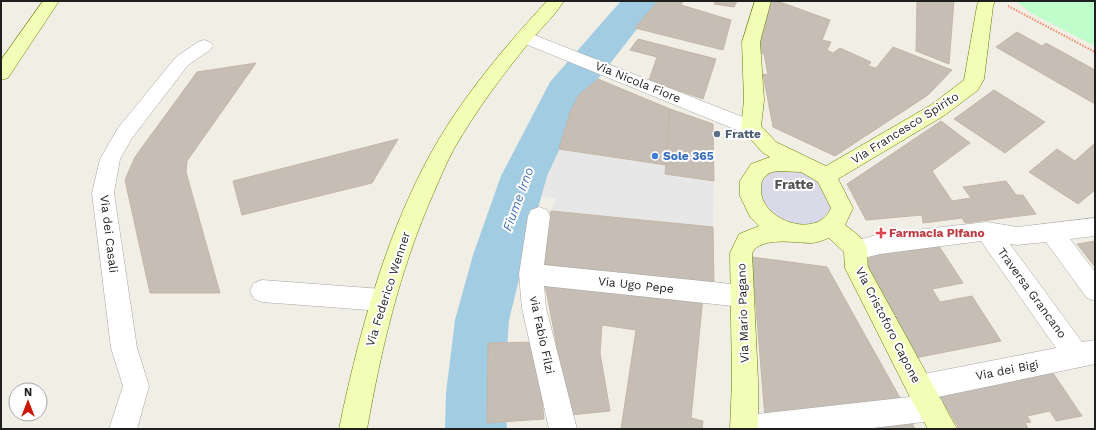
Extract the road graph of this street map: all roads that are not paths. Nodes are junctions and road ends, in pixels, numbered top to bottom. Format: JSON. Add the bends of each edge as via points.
{"nodes":[{"id":1,"x":51,"y":1,"type":"edge"},
{"id":2,"x":556,"y":1,"type":"edge"},
{"id":3,"x":763,"y":1,"type":"edge"},
{"id":4,"x":996,"y":3,"type":"edge"},
{"id":5,"x":524,"y":37,"type":"junction"},
{"id":6,"x":204,"y":46,"type":"dead end"},
{"id":7,"x":1,"y":74,"type":"edge"},
{"id":8,"x":751,"y":128,"type":"junction"},
{"id":9,"x":802,"y":164,"type":"junction"},
{"id":10,"x":826,"y":176,"type":"junction"},
{"id":11,"x":539,"y":216,"type":"dead end"},
{"id":12,"x":831,"y":227,"type":"junction"},
{"id":13,"x":1095,"y":227,"type":"edge"},
{"id":14,"x":987,"y":230,"type":"junction"},
{"id":15,"x":788,"y":232,"type":"junction"},
{"id":16,"x":1051,"y":232,"type":"junction"},
{"id":17,"x":856,"y":250,"type":"junction"},
{"id":18,"x":531,"y":274,"type":"junction"},
{"id":19,"x":1095,"y":290,"type":"edge"},
{"id":20,"x":262,"y":291,"type":"dead end"},
{"id":21,"x":742,"y":296,"type":"junction"},
{"id":22,"x":382,"y":300,"type":"junction"},
{"id":23,"x":1086,"y":354,"type":"edge"},
{"id":24,"x":931,"y":408,"type":"edge"},
{"id":25,"x":124,"y":429,"type":"edge"},
{"id":26,"x":353,"y":429,"type":"edge"},
{"id":27,"x":563,"y":429,"type":"edge"},
{"id":28,"x":744,"y":429,"type":"edge"},
{"id":29,"x":749,"y":429,"type":"edge"}],
"edges":[{"from":1,"to":7,"type":"main road"},
{"from":2,"to":5,"type":"main road","name":"Via Federico Wenner"},
{"from":3,"to":8,"type":"main road","via":[[751,42],[754,100]]},
{"from":4,"to":10,"type":"main road","name":"Via Francesco Spirito","via":[[984,6],[976,79],[971,86],[938,110]]},
{"from":5,"to":8,"type":"street","name":"Via Nicola Fiore"},
{"from":5,"to":22,"type":"main road","name":"Via Federico Wenner","via":[[488,83],[447,144],[412,216]]},
{"from":6,"to":25,"type":"street","name":"Via dei Casali","via":[[182,61],[125,133],[110,159],[103,193],[124,348],[136,386]]},
{"from":8,"to":9,"type":"main road","via":[[769,147]]},
{"from":9,"to":10,"type":"main road"},
{"from":9,"to":15,"type":"main road","via":[[776,162],[765,166],[757,171],[748,188],[752,204],[764,218]]},
{"from":10,"to":12,"type":"main road","via":[[842,208],[839,218]]},
{"from":11,"to":18,"type":"street","name":"via Fabio Filzi"},
{"from":12,"to":15,"type":"main road","via":[[819,233]]},
{"from":12,"to":17,"type":"main road","name":"Via Cristoforo Capone"},
{"from":13,"to":16,"type":"street"},
{"from":14,"to":16,"type":"street","via":[[1017,236]]},
{"from":14,"to":17,"type":"street","via":[[880,244]]},
{"from":14,"to":23,"type":"street","name":"Traversa Grancano"},
{"from":15,"to":21,"type":"main road","name":"Via Mario Pagano","via":[[760,235],[747,241],[741,252]]},
{"from":16,"to":19,"type":"street"},
{"from":17,"to":24,"type":"main road","name":"Via Cristoforo Capone","via":[[857,268]]},
{"from":18,"to":21,"type":"street","name":"Via Ugo Pepe"},
{"from":18,"to":27,"type":"street","name":"via Fabio Filzi","via":[[534,308]]},
{"from":20,"to":22,"type":"street"},
{"from":21,"to":28,"type":"main road","name":"Via Mario Pagano"},
{"from":22,"to":26,"type":"main road","name":"Via Federico Wenner","via":[[362,378]]},
{"from":23,"to":24,"type":"street","name":"Via dei Bigi"},
{"from":24,"to":29,"type":"street","name":"Via dei Bigi"}]}
